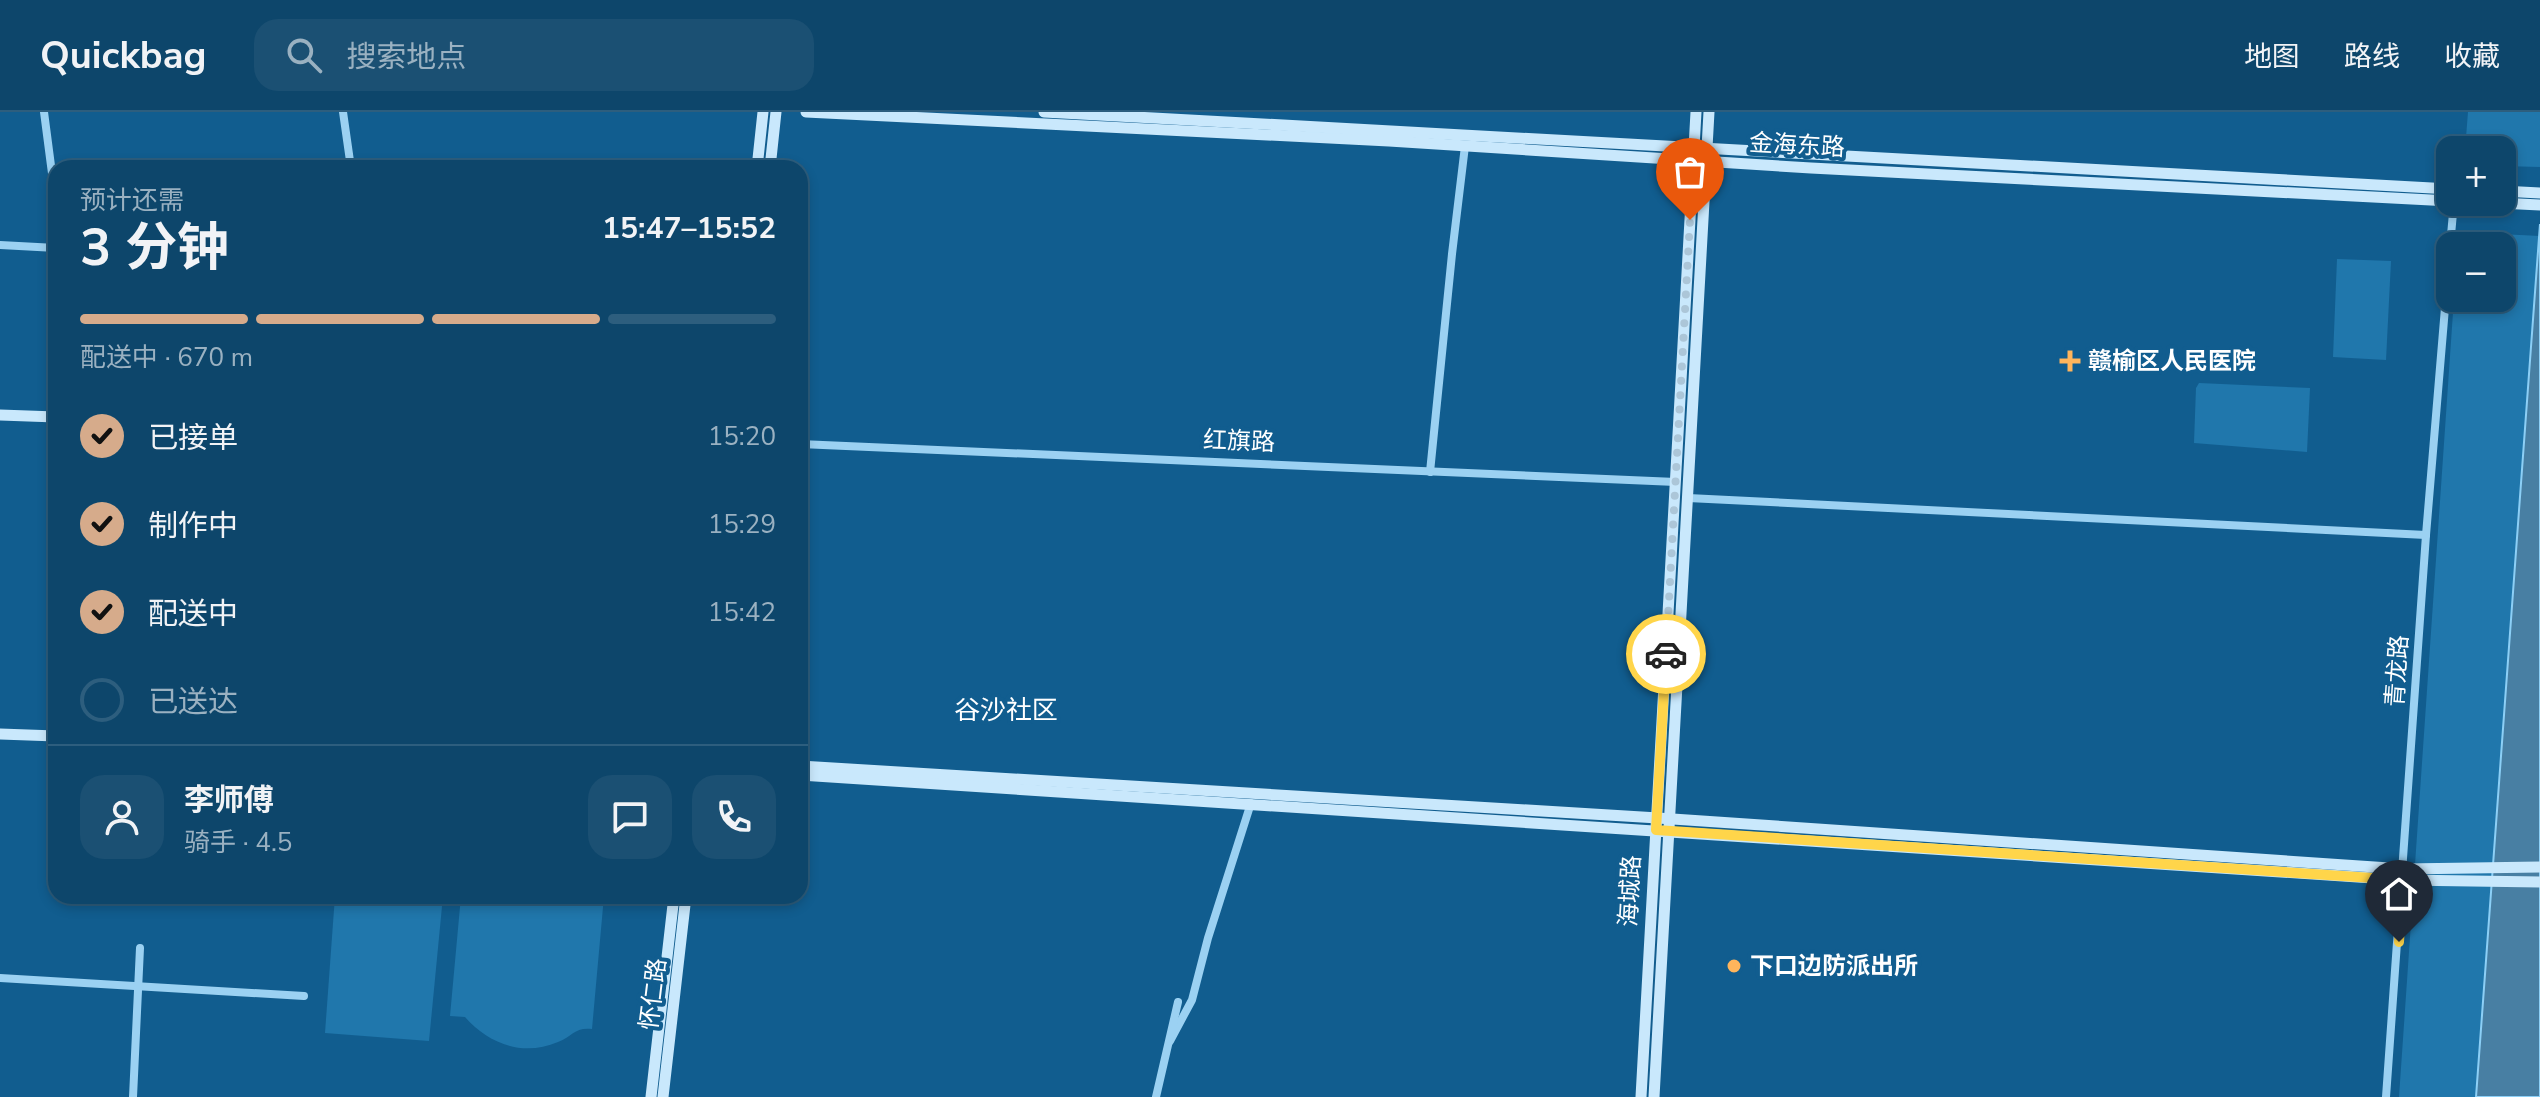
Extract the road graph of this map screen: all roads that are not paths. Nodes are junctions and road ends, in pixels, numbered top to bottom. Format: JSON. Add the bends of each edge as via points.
{"nodes":[{"id":1,"x":44,"y":112,"type":"edge"},
{"id":2,"x":343,"y":112,"type":"edge"},
{"id":3,"x":763,"y":112,"type":"edge"},
{"id":4,"x":776,"y":112,"type":"edge"},
{"id":5,"x":806,"y":112,"type":"edge"},
{"id":6,"x":1044,"y":112,"type":"edge"},
{"id":7,"x":1696,"y":112,"type":"edge"},
{"id":8,"x":1709,"y":112,"type":"edge"},
{"id":9,"x":1465,"y":146,"type":"junction"},
{"id":10,"x":1700,"y":155,"type":"junction"},
{"id":11,"x":50,"y":160,"type":"edge"},
{"id":12,"x":350,"y":160,"type":"edge"},
{"id":13,"x":758,"y":160,"type":"edge"},
{"id":14,"x":771,"y":160,"type":"edge"},
{"id":15,"x":2436,"y":188,"type":"edge"},
{"id":16,"x":2540,"y":193,"type":"edge"},
{"id":17,"x":2516,"y":196,"type":"edge"},
{"id":18,"x":2522,"y":198,"type":"junction"},
{"id":19,"x":2516,"y":199,"type":"edge"},
{"id":20,"x":2436,"y":200,"type":"edge"},
{"id":21,"x":2540,"y":205,"type":"edge"},
{"id":22,"x":0,"y":245,"type":"edge"},
{"id":23,"x":48,"y":248,"type":"edge"},
{"id":24,"x":2445,"y":312,"type":"edge"},
{"id":25,"x":0,"y":415,"type":"edge"},
{"id":26,"x":48,"y":417,"type":"edge"},
{"id":27,"x":808,"y":444,"type":"edge"},
{"id":28,"x":1430,"y":472,"type":"junction"},
{"id":29,"x":1676,"y":482,"type":"junction"},
{"id":30,"x":1688,"y":498,"type":"junction"},
{"id":31,"x":2426,"y":535,"type":"junction"},
{"id":32,"x":0,"y":734,"type":"edge"},
{"id":33,"x":48,"y":736,"type":"edge"},
{"id":34,"x":808,"y":767,"type":"edge"},
{"id":35,"x":808,"y":775,"type":"edge"},
{"id":36,"x":1251,"y":803,"type":"junction"},
{"id":37,"x":1663,"y":825,"type":"junction"},
{"id":38,"x":2540,"y":867,"type":"edge"},
{"id":39,"x":2404,"y":874,"type":"junction"},
{"id":40,"x":2540,"y":882,"type":"edge"},
{"id":41,"x":673,"y":904,"type":"edge"},
{"id":42,"x":685,"y":904,"type":"edge"},
{"id":43,"x":140,"y":948,"type":"dead end"},
{"id":44,"x":0,"y":978,"type":"edge"},
{"id":45,"x":138,"y":988,"type":"junction"},
{"id":46,"x":304,"y":996,"type":"dead end"},
{"id":47,"x":1178,"y":1002,"type":"dead end"},
{"id":48,"x":1170,"y":1041,"type":"junction"},
{"id":49,"x":133,"y":1097,"type":"edge"},
{"id":50,"x":651,"y":1097,"type":"edge"},
{"id":51,"x":663,"y":1097,"type":"edge"},
{"id":52,"x":1156,"y":1097,"type":"edge"},
{"id":53,"x":1641,"y":1097,"type":"edge"},
{"id":54,"x":1654,"y":1097,"type":"edge"},
{"id":55,"x":2386,"y":1097,"type":"edge"}],
"edges":[{"from":1,"to":11,"type":"street"},
{"from":2,"to":12,"type":"street"},
{"from":3,"to":13,"type":"main road"},
{"from":4,"to":14,"type":"main road"},
{"from":5,"to":9,"type":"main road","name":"金海东路"},
{"from":6,"to":10,"type":"main road","name":"金海东路","via":[[1390,129]]},
{"from":7,"to":10,"type":"main road","name":"海城路"},
{"from":8,"to":10,"type":"main road","name":"海城路"},
{"from":9,"to":10,"type":"main road","name":"金海东路"},
{"from":9,"to":28,"type":"street"},
{"from":10,"to":15,"type":"main road","name":"金海东路"},
{"from":10,"to":20,"type":"main road","name":"金海东路"},
{"from":10,"to":29,"type":"main road","name":"海城路"},
{"from":10,"to":30,"type":"main road","name":"海城路"},
{"from":16,"to":18,"type":"main road"},
{"from":17,"to":18,"type":"main road"},
{"from":18,"to":19,"type":"main road"},
{"from":18,"to":21,"type":"main road"},
{"from":22,"to":23,"type":"street"},
{"from":24,"to":31,"type":"street","name":"青龙路"},
{"from":25,"to":26,"type":"main road"},
{"from":27,"to":28,"type":"street","name":"红旗路"},
{"from":28,"to":29,"type":"street","name":"红旗路"},
{"from":29,"to":37,"type":"main road","name":"海城路"},
{"from":30,"to":31,"type":"street"},
{"from":30,"to":37,"type":"main road","name":"海城路"},
{"from":31,"to":39,"type":"street","name":"青龙路"},
{"from":32,"to":33,"type":"main road"},
{"from":34,"to":37,"type":"main road"},
{"from":35,"to":36,"type":"main road"},
{"from":36,"to":37,"type":"main road"},
{"from":36,"to":48,"type":"street","via":[[1192,1000]]},
{"from":37,"to":39,"type":"main road"},
{"from":37,"to":53,"type":"main road","name":"海城路"},
{"from":37,"to":54,"type":"main road","name":"海城路"},
{"from":38,"to":39,"type":"main road"},
{"from":39,"to":40,"type":"main road"},
{"from":39,"to":55,"type":"street","name":"青龙路"},
{"from":41,"to":50,"type":"main road","name":"怀仁路"},
{"from":42,"to":51,"type":"main road","name":"怀仁路"},
{"from":43,"to":45,"type":"street"},
{"from":44,"to":45,"type":"street"},
{"from":45,"to":46,"type":"street"},
{"from":45,"to":49,"type":"street"},
{"from":47,"to":48,"type":"street"},
{"from":48,"to":52,"type":"street"}]}
